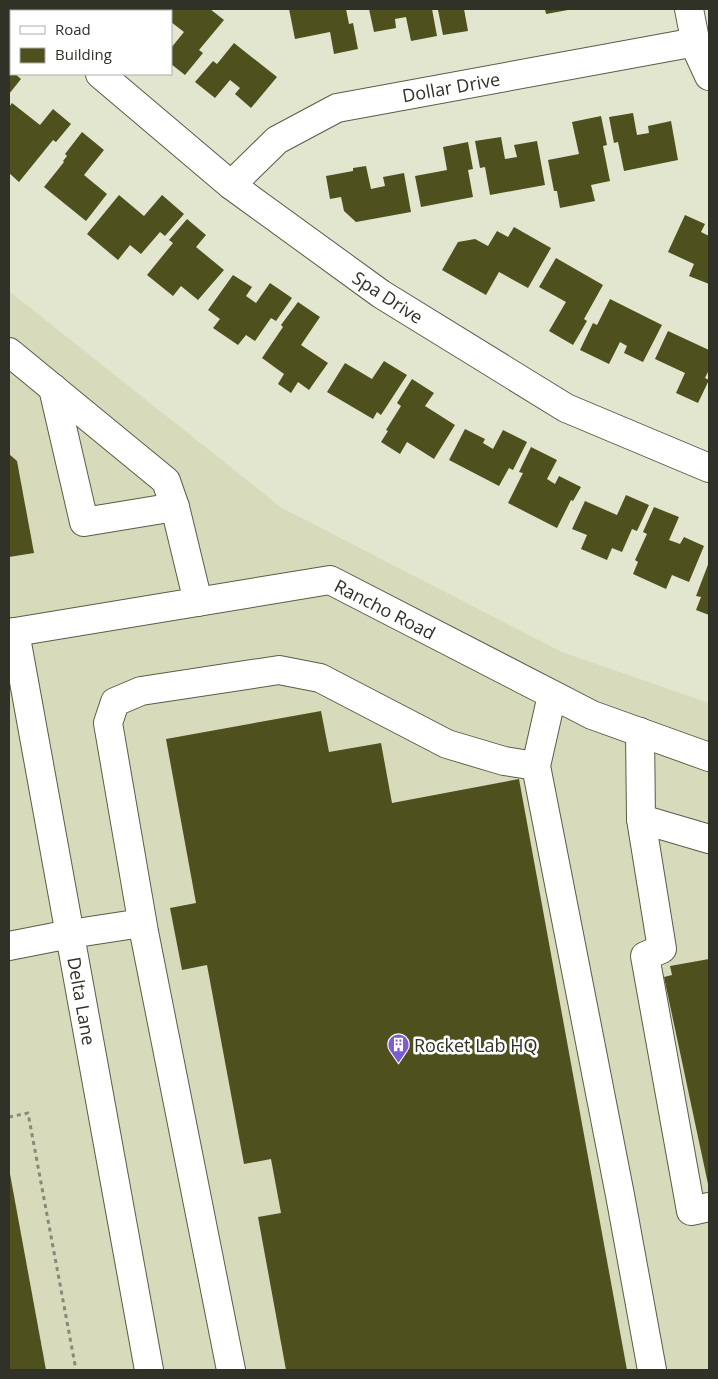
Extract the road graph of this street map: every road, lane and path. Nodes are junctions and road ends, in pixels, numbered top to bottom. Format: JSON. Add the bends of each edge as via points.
{"nodes":[{"id":1,"x":689,"y":9,"type":"edge"},
{"id":2,"x":696,"y":42,"type":"junction"},
{"id":3,"x":101,"y":75,"type":"edge"},
{"id":4,"x":709,"y":76,"type":"edge"},
{"id":5,"x":231,"y":185,"type":"junction"},
{"id":6,"x":9,"y":352,"type":"edge"},
{"id":7,"x":53,"y":388,"type":"junction"},
{"id":8,"x":709,"y":468,"type":"edge"},
{"id":9,"x":174,"y":507,"type":"junction"},
{"id":10,"x":198,"y":602,"type":"junction"},
{"id":11,"x":12,"y":633,"type":"edge"},
{"id":12,"x":552,"y":694,"type":"junction"},
{"id":13,"x":640,"y":732,"type":"junction"},
{"id":14,"x":709,"y":757,"type":"edge"},
{"id":15,"x":536,"y":766,"type":"junction"},
{"id":16,"x":640,"y":819,"type":"junction"},
{"id":17,"x":709,"y":839,"type":"edge"},
{"id":18,"x":142,"y":923,"type":"junction"},
{"id":19,"x":70,"y":934,"type":"junction"},
{"id":20,"x":9,"y":946,"type":"edge"},
{"id":21,"x":9,"y":1117,"type":"edge"},
{"id":22,"x":709,"y":1207,"type":"edge"},
{"id":23,"x":76,"y":1370,"type":"edge"},
{"id":24,"x":149,"y":1370,"type":"edge"},
{"id":25,"x":231,"y":1370,"type":"edge"},
{"id":26,"x":652,"y":1370,"type":"edge"}],
"edges":[{"from":1,"to":2,"type":"street"},
{"from":2,"to":4,"type":"street"},
{"from":2,"to":5,"type":"street","name":"Dollar Drive","via":[[337,108],[277,140]]},
{"from":3,"to":5,"type":"street","name":"Spa Drive"},
{"from":5,"to":8,"type":"street","name":"Spa Drive","via":[[381,294],[566,408]]},
{"from":6,"to":7,"type":"street"},
{"from":7,"to":9,"type":"street","via":[[166,481]]},
{"from":7,"to":9,"type":"street","via":[[84,522]]},
{"from":9,"to":10,"type":"street"},
{"from":10,"to":11,"type":"street","name":"Rancho Road"},
{"from":10,"to":12,"type":"street","name":"Rancho Road","via":[[330,580]]},
{"from":11,"to":19,"type":"street","name":"Delta Lane"},
{"from":12,"to":13,"type":"street","name":"Rancho Road","via":[[592,715]]},
{"from":12,"to":15,"type":"street"},
{"from":13,"to":14,"type":"street","name":"Rancho Road"},
{"from":13,"to":16,"type":"street"},
{"from":15,"to":18,"type":"street","via":[[504,761],[447,744],[320,678],[279,670],[141,691],[115,702],[108,723]]},
{"from":15,"to":26,"type":"street"},
{"from":16,"to":17,"type":"street"},
{"from":16,"to":22,"type":"street","via":[[662,950],[645,956],[691,1211]]},
{"from":18,"to":19,"type":"street"},
{"from":18,"to":25,"type":"street"},
{"from":19,"to":20,"type":"street"},
{"from":19,"to":24,"type":"street","name":"Delta Lane"},
{"from":21,"to":23,"type":"path","via":[[28,1113]]}]}
